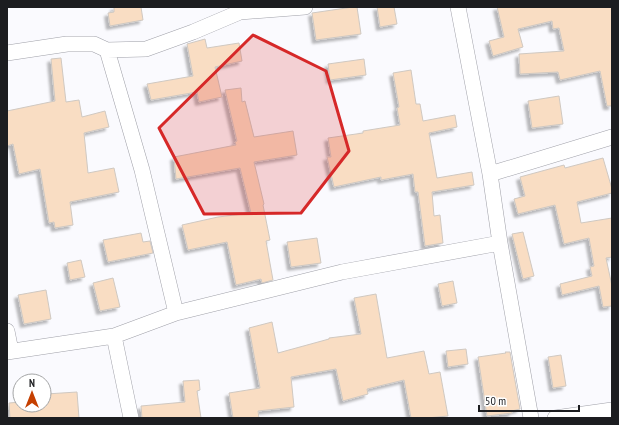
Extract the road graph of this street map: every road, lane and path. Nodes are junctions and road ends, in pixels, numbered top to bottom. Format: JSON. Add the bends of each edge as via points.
{"nodes":[{"id":1,"x":305,"y":7,"type":"edge"},
{"id":2,"x":458,"y":7,"type":"edge"},
{"id":3,"x":107,"y":50,"type":"junction"},
{"id":4,"x":7,"y":53,"type":"edge"},
{"id":5,"x":612,"y":137,"type":"edge"},
{"id":6,"x":490,"y":174,"type":"junction"},
{"id":7,"x":500,"y":243,"type":"junction"},
{"id":8,"x":176,"y":313,"type":"junction"},
{"id":9,"x":7,"y":331,"type":"edge"},
{"id":10,"x":114,"y":336,"type":"junction"},
{"id":11,"x":9,"y":352,"type":"edge"},
{"id":12,"x":612,"y":410,"type":"edge"},
{"id":13,"x":131,"y":418,"type":"edge"},
{"id":14,"x":531,"y":418,"type":"edge"},
{"id":15,"x":555,"y":418,"type":"edge"}],
"edges":[{"from":1,"to":3,"type":"street","via":[[240,12],[146,50]]},
{"from":2,"to":6,"type":"street"},
{"from":3,"to":4,"type":"street","via":[[94,44],[67,44]]},
{"from":3,"to":8,"type":"street","via":[[142,170]]},
{"from":5,"to":6,"type":"street"},
{"from":6,"to":7,"type":"street"},
{"from":7,"to":8,"type":"street","via":[[342,272]]},
{"from":7,"to":14,"type":"street"},
{"from":8,"to":10,"type":"street"},
{"from":9,"to":11,"type":"street"},
{"from":10,"to":11,"type":"street"},
{"from":10,"to":13,"type":"street"},
{"from":12,"to":15,"type":"street"}]}
